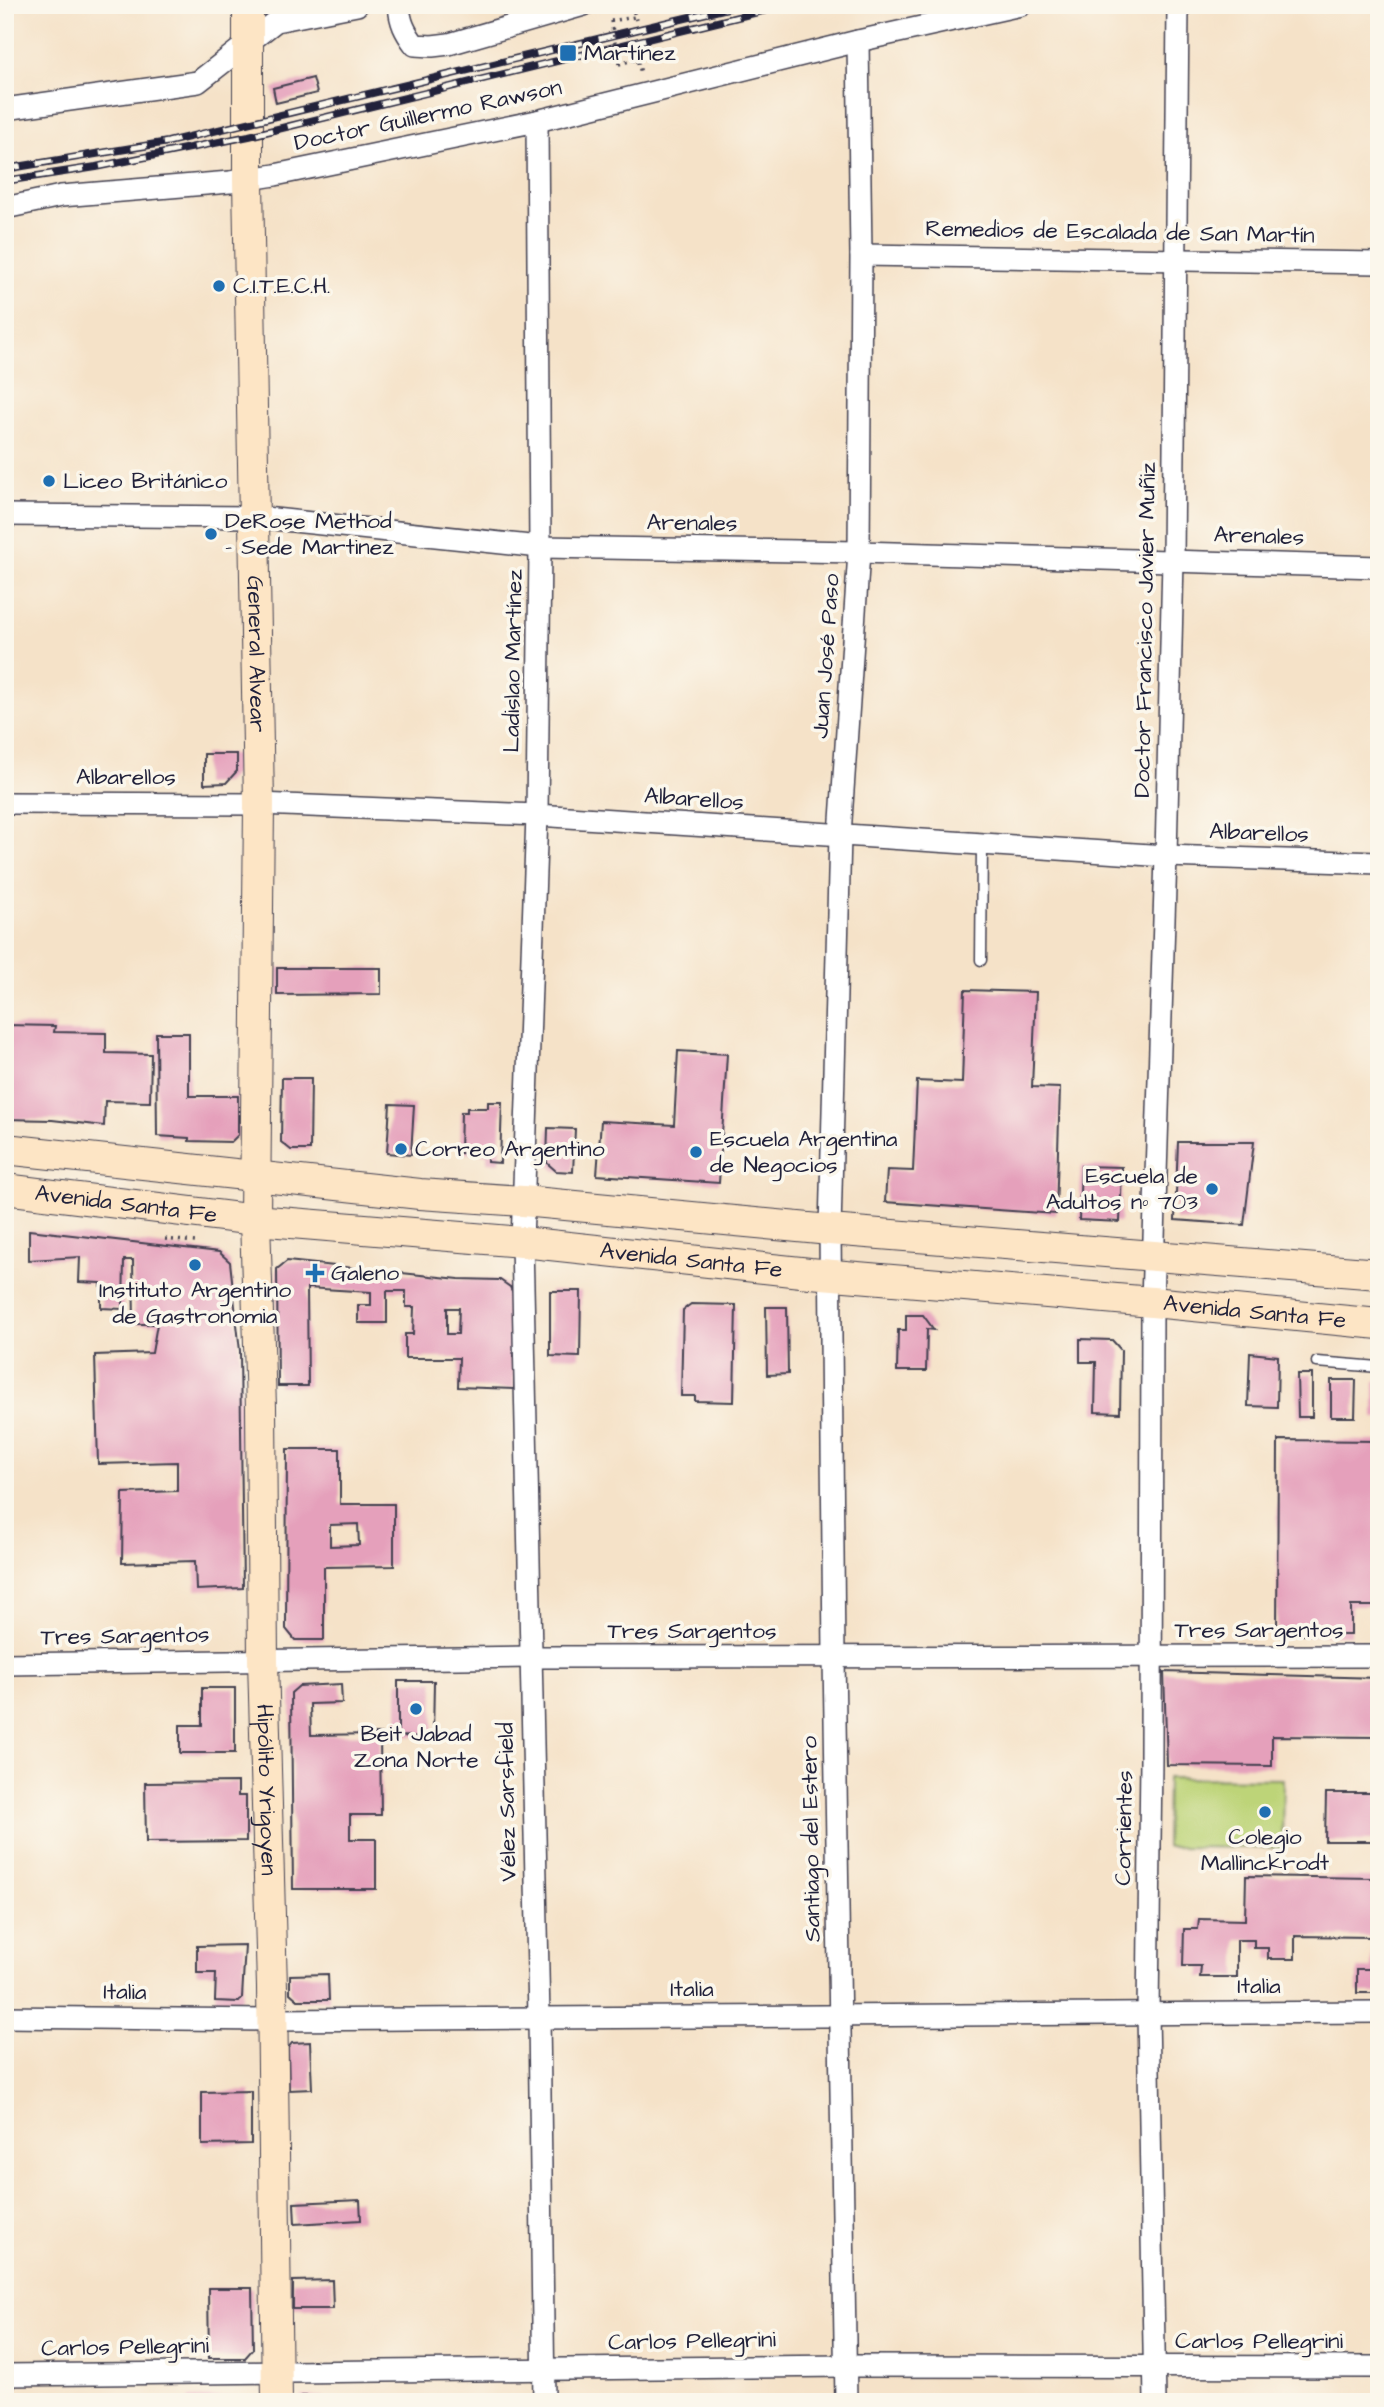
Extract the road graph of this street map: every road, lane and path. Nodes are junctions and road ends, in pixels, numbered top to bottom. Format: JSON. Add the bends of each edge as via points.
{"nodes":[{"id":1,"x":248,"y":5,"type":"edge"},
{"id":2,"x":358,"y":5,"type":"edge"},
{"id":3,"x":399,"y":5,"type":"edge"},
{"id":4,"x":584,"y":5,"type":"edge"},
{"id":5,"x":632,"y":5,"type":"edge"},
{"id":6,"x":1021,"y":5,"type":"edge"},
{"id":7,"x":1178,"y":5,"type":"edge"},
{"id":8,"x":555,"y":9,"type":"edge"},
{"id":9,"x":858,"y":41,"type":"junction"},
{"id":10,"x":248,"y":42,"type":"junction"},
{"id":11,"x":636,"y":55,"type":"dead end"},
{"id":12,"x":5,"y":109,"type":"edge"},
{"id":13,"x":537,"y":121,"type":"junction"},
{"id":14,"x":248,"y":180,"type":"junction"},
{"id":15,"x":5,"y":208,"type":"edge"},
{"id":16,"x":861,"y":254,"type":"junction"},
{"id":17,"x":1175,"y":259,"type":"junction"},
{"id":18,"x":1379,"y":263,"type":"edge"},
{"id":19,"x":5,"y":515,"type":"edge"},
{"id":20,"x":255,"y":517,"type":"junction"},
{"id":21,"x":540,"y":547,"type":"junction"},
{"id":22,"x":859,"y":552,"type":"junction"},
{"id":23,"x":1173,"y":560,"type":"junction"},
{"id":24,"x":1379,"y":567,"type":"edge"},
{"id":25,"x":5,"y":803,"type":"edge"},
{"id":26,"x":258,"y":804,"type":"junction"},
{"id":27,"x":537,"y":815,"type":"junction"},
{"id":28,"x":840,"y":835,"type":"junction"},
{"id":29,"x":982,"y":844,"type":"junction"},
{"id":30,"x":1166,"y":856,"type":"junction"},
{"id":31,"x":1379,"y":863,"type":"edge"},
{"id":32,"x":981,"y":960,"type":"dead end"},
{"id":33,"x":5,"y":1149,"type":"edge"},
{"id":34,"x":256,"y":1177,"type":"junction"},
{"id":35,"x":5,"y":1189,"type":"edge"},
{"id":36,"x":523,"y":1201,"type":"junction"},
{"id":37,"x":255,"y":1220,"type":"junction"},
{"id":38,"x":830,"y":1230,"type":"junction"},
{"id":39,"x":165,"y":1239,"type":"dead end"},
{"id":40,"x":195,"y":1242,"type":"dead end"},
{"id":41,"x":522,"y":1242,"type":"junction"},
{"id":42,"x":1153,"y":1256,"type":"junction"},
{"id":43,"x":1379,"y":1274,"type":"edge"},
{"id":44,"x":831,"y":1275,"type":"junction"},
{"id":45,"x":1152,"y":1302,"type":"junction"},
{"id":46,"x":1379,"y":1324,"type":"edge"},
{"id":47,"x":1317,"y":1362,"type":"dead end"},
{"id":48,"x":1379,"y":1367,"type":"edge"},
{"id":49,"x":1379,"y":1656,"type":"edge"},
{"id":50,"x":529,"y":1657,"type":"junction"},
{"id":51,"x":834,"y":1657,"type":"junction"},
{"id":52,"x":1150,"y":1657,"type":"junction"},
{"id":53,"x":263,"y":1660,"type":"junction"},
{"id":54,"x":5,"y":1664,"type":"edge"},
{"id":55,"x":1379,"y":2012,"type":"edge"},
{"id":56,"x":1148,"y":2013,"type":"junction"},
{"id":57,"x":840,"y":2015,"type":"junction"},
{"id":58,"x":5,"y":2017,"type":"edge"},
{"id":59,"x":538,"y":2017,"type":"junction"},
{"id":60,"x":273,"y":2020,"type":"junction"},
{"id":61,"x":845,"y":2366,"type":"junction"},
{"id":62,"x":1154,"y":2367,"type":"junction"},
{"id":63,"x":1379,"y":2367,"type":"edge"},
{"id":64,"x":544,"y":2369,"type":"junction"},
{"id":65,"x":276,"y":2372,"type":"junction"},
{"id":66,"x":5,"y":2375,"type":"edge"},
{"id":67,"x":277,"y":2402,"type":"edge"},
{"id":68,"x":544,"y":2402,"type":"edge"},
{"id":69,"x":846,"y":2402,"type":"edge"},
{"id":70,"x":1154,"y":2402,"type":"edge"}],
"edges":[{"from":1,"to":10,"type":"main road","name":"General Alvear"},
{"from":2,"to":10,"type":"street","via":[[276,20]]},
{"from":3,"to":8,"type":"street","via":[[406,34],[415,45],[432,46]]},
{"from":4,"to":8,"type":"street"},
{"from":5,"to":11,"type":"path","bridge":true,"via":[[635,18],[611,21],[619,64],[637,59]]},
{"from":6,"to":9,"type":"street","name":"Doctor Guillermo Rawson"},
{"from":7,"to":17,"type":"street","name":"Doctor Francisco Javier Muñiz"},
{"from":9,"to":13,"type":"street","name":"Doctor Guillermo Rawson"},
{"from":9,"to":16,"type":"street","name":"Juan José Paso"},
{"from":10,"to":12,"type":"street","via":[[198,82]]},
{"from":10,"to":14,"type":"main road","name":"General Alvear"},
{"from":13,"to":14,"type":"street","name":"Doctor Guillermo Rawson"},
{"from":13,"to":21,"type":"street","name":"Ladislao Martínez"},
{"from":14,"to":15,"type":"street","name":"Doctor Guillermo Rawson","via":[[61,196]]},
{"from":14,"to":20,"type":"main road","name":"General Alvear"},
{"from":16,"to":17,"type":"street","name":"Remedios de Escalada de San Martín"},
{"from":16,"to":22,"type":"street","name":"Juan José Paso"},
{"from":17,"to":18,"type":"street","name":"Remedios de Escalada de San Martín"},
{"from":17,"to":23,"type":"street","name":"Doctor Francisco Javier Muñiz"},
{"from":19,"to":20,"type":"street","name":"Arenales"},
{"from":20,"to":21,"type":"street","name":"Arenales"},
{"from":20,"to":26,"type":"main road","name":"General Alvear"},
{"from":21,"to":22,"type":"street","name":"Arenales"},
{"from":21,"to":27,"type":"street","name":"Ladislao Martínez"},
{"from":22,"to":23,"type":"street","name":"Arenales"},
{"from":22,"to":28,"type":"street","name":"Juan José Paso"},
{"from":23,"to":24,"type":"street","name":"Arenales"},
{"from":23,"to":30,"type":"street","name":"Doctor Francisco Javier Muñiz"},
{"from":25,"to":26,"type":"street","name":"Albarellos"},
{"from":26,"to":27,"type":"street","name":"Albarellos"},
{"from":26,"to":34,"type":"main road","name":"General Alvear"},
{"from":27,"to":28,"type":"street","name":"Albarellos"},
{"from":27,"to":36,"type":"street","name":"Ladislao Martínez"},
{"from":28,"to":29,"type":"street","name":"Albarellos"},
{"from":28,"to":38,"type":"street","name":"Juan José Paso"},
{"from":29,"to":30,"type":"street","name":"Albarellos"},
{"from":29,"to":32,"type":"lane"},
{"from":30,"to":31,"type":"street","name":"Albarellos"},
{"from":30,"to":42,"type":"street","name":"Doctor Francisco Javier Muñiz"},
{"from":33,"to":34,"type":"main road","name":"Avenida Santa Fe"},
{"from":34,"to":36,"type":"main road","name":"Avenida Santa Fe"},
{"from":34,"to":37,"type":"main road","name":"Hipólito Yrigoyen"},
{"from":35,"to":37,"type":"main road","name":"Avenida Santa Fe"},
{"from":36,"to":38,"type":"main road","name":"Avenida Santa Fe"},
{"from":36,"to":41,"type":"street","name":"Vélez Sarsfield"},
{"from":37,"to":41,"type":"main road","name":"Avenida Santa Fe"},
{"from":37,"to":53,"type":"main road","name":"Hipólito Yrigoyen"},
{"from":38,"to":42,"type":"main road","name":"Avenida Santa Fe"},
{"from":38,"to":44,"type":"street","name":"Juan José Paso"},
{"from":39,"to":40,"type":"path"},
{"from":41,"to":44,"type":"main road","name":"Avenida Santa Fe"},
{"from":41,"to":50,"type":"street","name":"Vélez Sarsfield"},
{"from":42,"to":43,"type":"main road","name":"Avenida Santa Fe"},
{"from":42,"to":45,"type":"street","name":"Corrientes"},
{"from":44,"to":45,"type":"main road","name":"Avenida Santa Fe"},
{"from":44,"to":51,"type":"street","name":"Santiago del Estero"},
{"from":45,"to":46,"type":"main road","name":"Avenida Santa Fe"},
{"from":45,"to":52,"type":"street","name":"Corrientes"},
{"from":47,"to":48,"type":"lane"},
{"from":49,"to":52,"type":"street","name":"Tres Sargentos"},
{"from":50,"to":51,"type":"street","name":"Tres Sargentos"},
{"from":50,"to":53,"type":"street","name":"Tres Sargentos"},
{"from":50,"to":59,"type":"street","name":"Vélez Sarsfield"},
{"from":51,"to":52,"type":"street","name":"Tres Sargentos"},
{"from":51,"to":57,"type":"street","name":"Santiago del Estero"},
{"from":52,"to":56,"type":"street","name":"Corrientes"},
{"from":53,"to":54,"type":"street","name":"Tres Sargentos"},
{"from":53,"to":60,"type":"main road","name":"Hipólito Yrigoyen"},
{"from":55,"to":56,"type":"street","name":"Italia"},
{"from":56,"to":57,"type":"street","name":"Italia"},
{"from":56,"to":62,"type":"street","name":"Corrientes"},
{"from":57,"to":59,"type":"street","name":"Italia"},
{"from":57,"to":61,"type":"street","name":"Santiago del Estero"},
{"from":58,"to":60,"type":"street","name":"Italia"},
{"from":59,"to":60,"type":"street","name":"Italia"},
{"from":59,"to":64,"type":"street","name":"Vélez Sarsfield"},
{"from":60,"to":65,"type":"main road","name":"Hipólito Yrigoyen"},
{"from":61,"to":62,"type":"street","name":"Carlos Pellegrini"},
{"from":61,"to":64,"type":"street","name":"Carlos Pellegrini"},
{"from":61,"to":69,"type":"street","name":"Santiago del Estero"},
{"from":62,"to":63,"type":"street","name":"Carlos Pellegrini"},
{"from":62,"to":70,"type":"street","name":"Corrientes"},
{"from":64,"to":65,"type":"street","name":"Carlos Pellegrini"},
{"from":64,"to":68,"type":"street","name":"Vélez Sarsfield"},
{"from":65,"to":66,"type":"street","name":"Carlos Pellegrini"},
{"from":65,"to":67,"type":"main road","name":"Hipólito Yrigoyen"}]}
